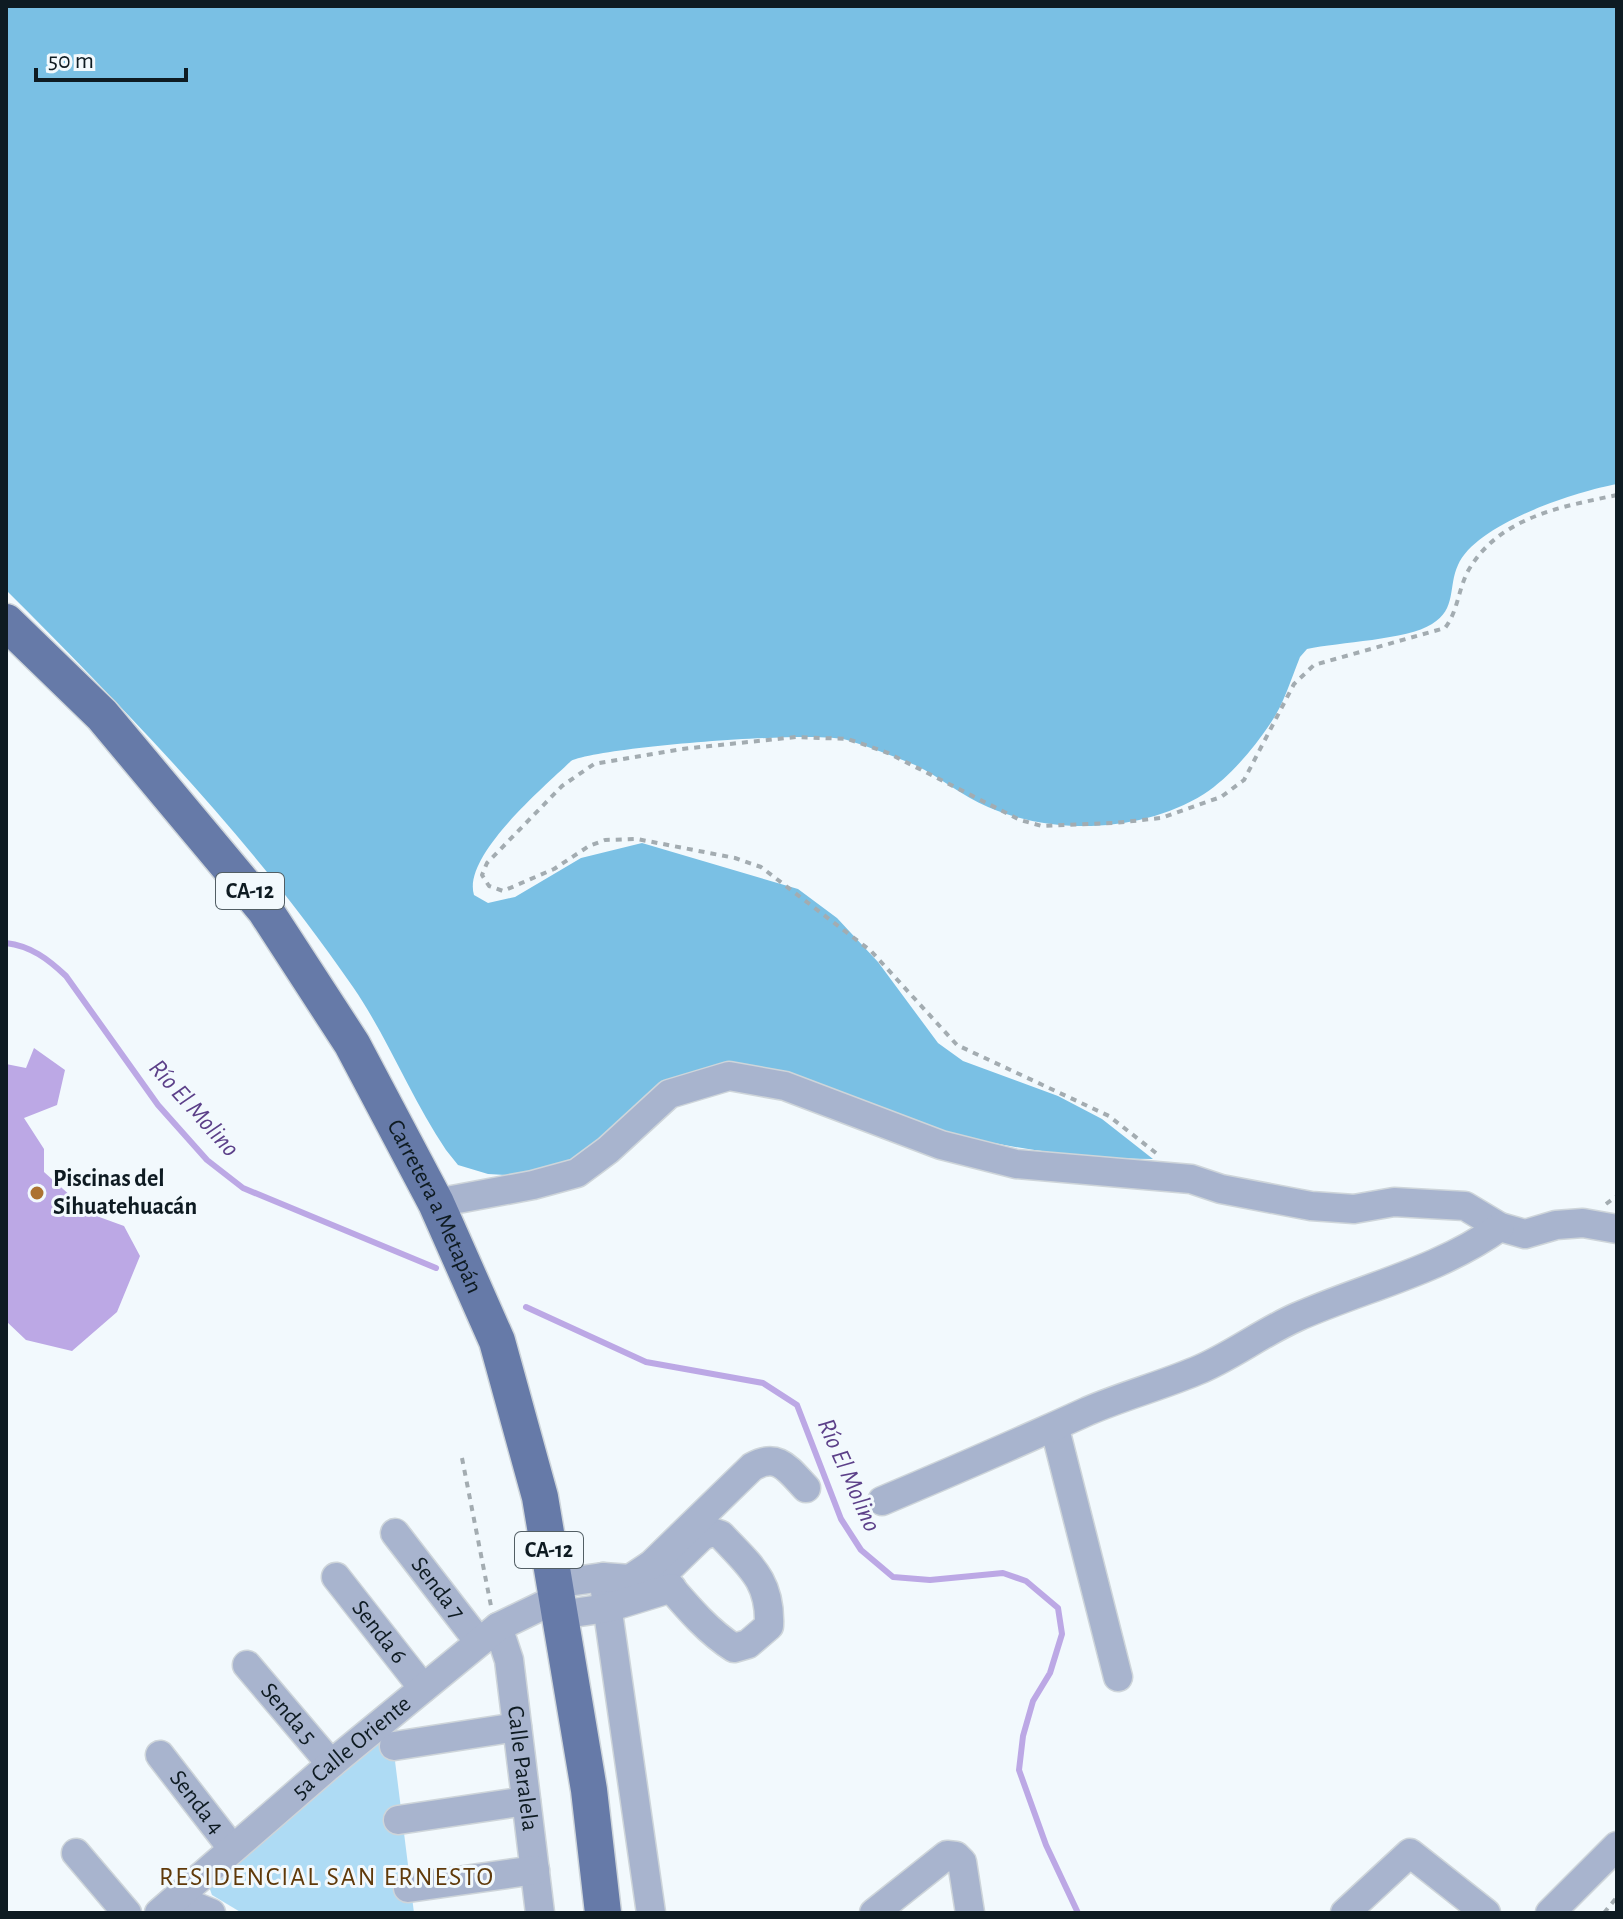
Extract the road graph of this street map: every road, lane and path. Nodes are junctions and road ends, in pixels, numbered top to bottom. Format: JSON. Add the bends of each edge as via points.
{"nodes":[{"id":1,"x":1617,"y":495,"type":"edge"},
{"id":2,"x":6,"y":622,"type":"edge"},
{"id":3,"x":1185,"y":1178,"type":"junction"},
{"id":4,"x":436,"y":1203,"type":"junction"},
{"id":5,"x":1500,"y":1227,"type":"junction"},
{"id":6,"x":1617,"y":1229,"type":"edge"},
{"id":7,"x":1055,"y":1429,"type":"junction"},
{"id":8,"x":462,"y":1458,"type":"dead end"},
{"id":9,"x":806,"y":1488,"type":"dead end"},
{"id":10,"x":882,"y":1501,"type":"dead end"},
{"id":11,"x":395,"y":1533,"type":"dead end"},
{"id":12,"x":661,"y":1576,"type":"junction"},
{"id":13,"x":336,"y":1577,"type":"dead end"},
{"id":14,"x":603,"y":1577,"type":"junction"},
{"id":15,"x":556,"y":1600,"type":"junction"},
{"id":16,"x":607,"y":1608,"type":"junction"},
{"id":17,"x":489,"y":1635,"type":"junction"},
{"id":18,"x":247,"y":1665,"type":"dead end"},
{"id":19,"x":1118,"y":1677,"type":"dead end"},
{"id":20,"x":423,"y":1688,"type":"junction"},
{"id":21,"x":517,"y":1727,"type":"junction"},
{"id":22,"x":394,"y":1746,"type":"dead end"},
{"id":23,"x":160,"y":1755,"type":"dead end"},
{"id":24,"x":331,"y":1764,"type":"junction"},
{"id":25,"x":526,"y":1801,"type":"junction"},
{"id":26,"x":398,"y":1820,"type":"dead end"},
{"id":27,"x":1617,"y":1846,"type":"edge"},
{"id":28,"x":232,"y":1848,"type":"junction"},
{"id":29,"x":76,"y":1853,"type":"dead end"},
{"id":30,"x":535,"y":1870,"type":"junction"},
{"id":31,"x":408,"y":1888,"type":"dead end"},
{"id":32,"x":1617,"y":1897,"type":"edge"},
{"id":33,"x":168,"y":1906,"type":"edge"},
{"id":34,"x":127,"y":1913,"type":"edge"},
{"id":35,"x":211,"y":1913,"type":"edge"},
{"id":36,"x":540,"y":1913,"type":"edge"},
{"id":37,"x":603,"y":1913,"type":"edge"},
{"id":38,"x":651,"y":1913,"type":"edge"},
{"id":39,"x":874,"y":1913,"type":"edge"},
{"id":40,"x":970,"y":1913,"type":"edge"},
{"id":41,"x":1345,"y":1913,"type":"edge"},
{"id":42,"x":1486,"y":1913,"type":"edge"},
{"id":43,"x":1550,"y":1913,"type":"edge"},
{"id":44,"x":1604,"y":1913,"type":"edge"}],
"edges":[{"from":1,"to":3,"type":"path","via":[[1557,508],[1505,529],[1481,549],[1445,628],[1314,665],[1289,693],[1244,780],[1221,797],[1161,818],[1042,826],[1020,820],[888,753],[848,739],[796,737],[594,764],[562,786],[487,863],[482,875],[489,886],[503,891],[605,840],[637,839],[761,867],[871,951],[957,1045],[1109,1116]]},
{"from":2,"to":4,"type":"main road","name":"Carretera a Metapán","number":"CA-12","via":[[102,715],[265,910],[352,1044]]},
{"from":3,"to":4,"type":"street","via":[[1016,1164],[941,1145],[785,1086],[729,1076],[669,1094],[577,1173]]},
{"from":3,"to":5,"type":"street","via":[[1311,1206],[1465,1206]]},
{"from":4,"to":15,"type":"main road","name":"Carretera a Metapán","number":"CA-12","via":[[497,1341],[540,1497]]},
{"from":5,"to":6,"type":"street","via":[[1525,1234],[1583,1223]]},
{"from":5,"to":7,"type":"street","via":[[1444,1261],[1334,1301],[1259,1334],[1199,1370],[1088,1411]]},
{"from":7,"to":10,"type":"street"},
{"from":7,"to":19,"type":"street"},
{"from":8,"to":17,"type":"path"},
{"from":9,"to":12,"type":"street","via":[[782,1462],[766,1459],[752,1467]]},
{"from":11,"to":17,"type":"street","name":"Senda 7"},
{"from":12,"to":14,"type":"street"},
{"from":12,"to":16,"type":"street"},
{"from":13,"to":20,"type":"street","name":"Senda 6"},
{"from":14,"to":15,"type":"street"},
{"from":14,"to":16,"type":"street"},
{"from":15,"to":16,"type":"street"},
{"from":15,"to":17,"type":"street","name":"5a Calle Oriente"},
{"from":15,"to":37,"type":"main road","name":"Carretera a Metapán","number":"CA-12","via":[[589,1790]]},
{"from":16,"to":38,"type":"street"},
{"from":17,"to":20,"type":"street","name":"5a Calle Oriente"},
{"from":17,"to":21,"type":"street","name":"Calle Paralela","via":[[509,1660]]},
{"from":18,"to":24,"type":"street","name":"Senda 5"},
{"from":20,"to":24,"type":"street","name":"5a Calle Oriente"},
{"from":21,"to":22,"type":"street"},
{"from":21,"to":25,"type":"street","name":"Calle Paralela"},
{"from":23,"to":28,"type":"street","name":"Senda 4"},
{"from":24,"to":28,"type":"street","name":"5a Calle Oriente"},
{"from":25,"to":26,"type":"street"},
{"from":25,"to":30,"type":"street","name":"Calle Paralela"},
{"from":27,"to":43,"type":"street"},
{"from":28,"to":33,"type":"street","name":"5a Calle Oriente"},
{"from":29,"to":34,"type":"street"},
{"from":30,"to":31,"type":"street"},
{"from":30,"to":36,"type":"street","name":"Calle Paralela"},
{"from":32,"to":44,"type":"path"},
{"from":33,"to":35,"type":"street"},
{"from":39,"to":40,"type":"street","via":[[947,1855],[962,1862]]},
{"from":41,"to":42,"type":"street","via":[[1410,1853]]}]}
